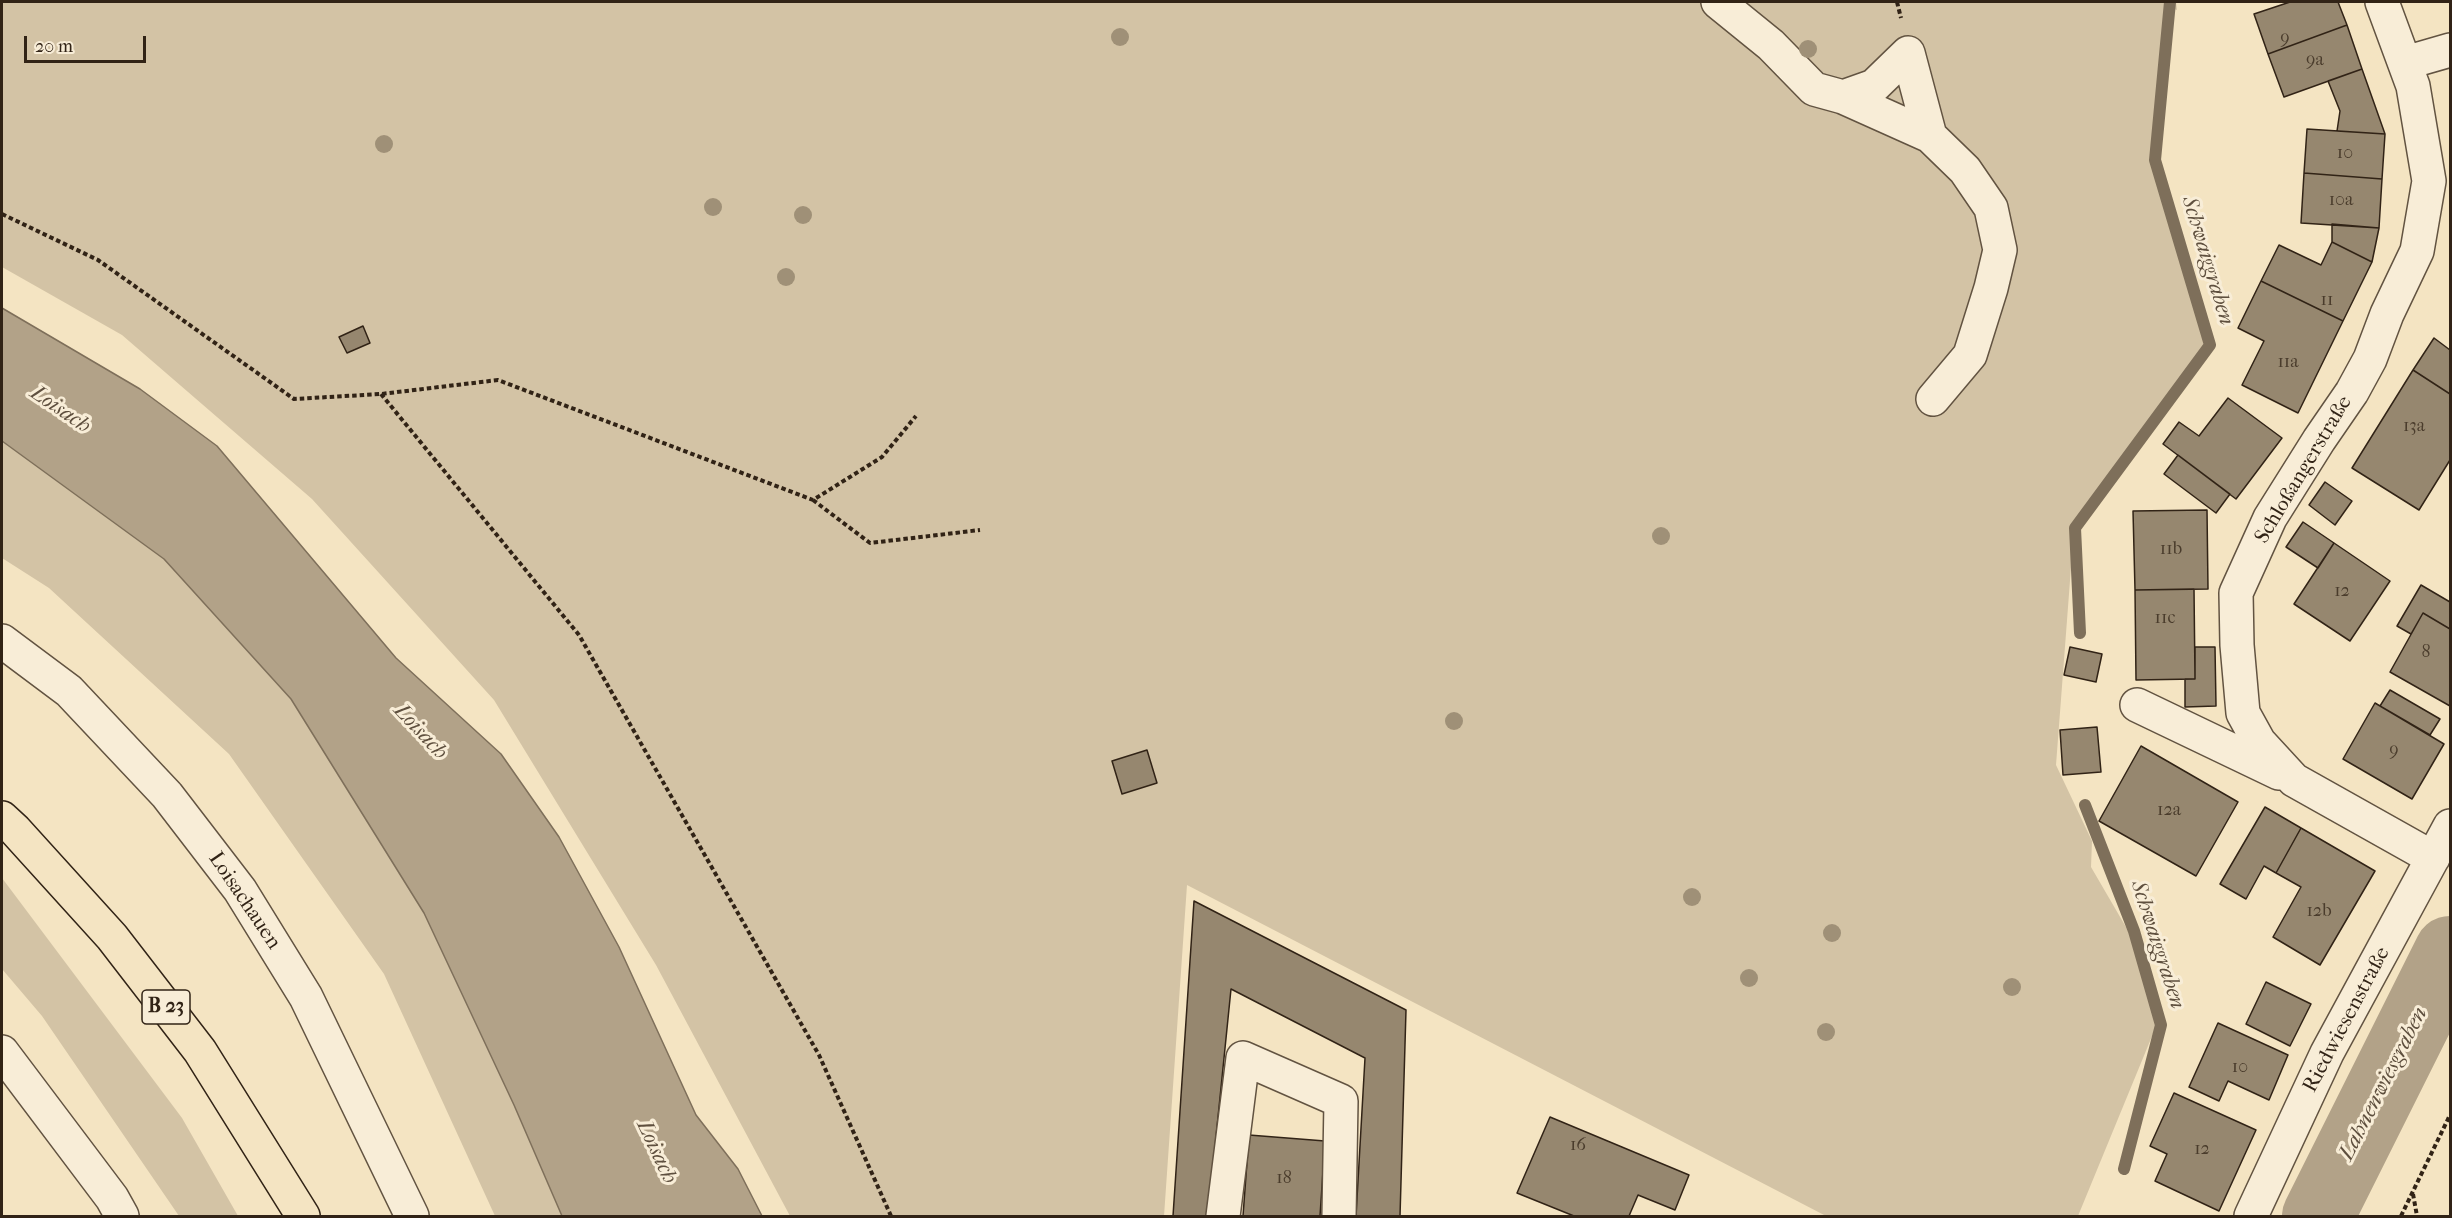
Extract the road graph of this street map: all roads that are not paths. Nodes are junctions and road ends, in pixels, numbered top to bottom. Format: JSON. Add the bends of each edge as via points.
{"nodes":[{"id":1,"x":1718,"y":2,"type":"edge"},
{"id":2,"x":2382,"y":2,"type":"edge"},
{"id":3,"x":2451,"y":50,"type":"edge"},
{"id":4,"x":2405,"y":63,"type":"junction"},
{"id":5,"x":1843,"y":97,"type":"junction"},
{"id":6,"x":1930,"y":136,"type":"junction"},
{"id":7,"x":1933,"y":399,"type":"dead end"},
{"id":8,"x":2,"y":640,"type":"edge"},
{"id":9,"x":2137,"y":705,"type":"dead end"},
{"id":10,"x":2294,"y":780,"type":"junction"},
{"id":11,"x":2,"y":818,"type":"edge"},
{"id":12,"x":2451,"y":826,"type":"edge"},
{"id":13,"x":2433,"y":858,"type":"junction"},
{"id":14,"x":2,"y":1052,"type":"edge"},
{"id":15,"x":122,"y":1216,"type":"edge"},
{"id":16,"x":303,"y":1216,"type":"edge"},
{"id":17,"x":412,"y":1216,"type":"edge"},
{"id":18,"x":1223,"y":1216,"type":"edge"},
{"id":19,"x":1339,"y":1216,"type":"edge"},
{"id":20,"x":2251,"y":1216,"type":"edge"}],
"edges":[{"from":1,"to":5,"type":"street","via":[[1771,45],[1814,89]]},
{"from":2,"to":4,"type":"street","name":"Schloßangerstraße"},
{"from":3,"to":4,"type":"street"},
{"from":4,"to":10,"type":"street","name":"Schloßangerstraße","via":[[2413,86],[2429,181],[2416,251],[2361,376],[2270,518],[2236,592],[2243,713],[2259,742]]},
{"from":5,"to":6,"type":"street"},
{"from":5,"to":6,"type":"street","via":[[1874,86],[1908,53]]},
{"from":6,"to":7,"type":"street","via":[[1965,170],[1991,208],[2000,250],[1970,355]]},
{"from":8,"to":17,"type":"street","name":"Loisachauen","via":[[69,691],[167,795],[240,890],[306,997]]},
{"from":9,"to":10,"type":"street"},
{"from":10,"to":13,"type":"street","name":"Schloßangerstraße"},
{"from":11,"to":16,"type":"main road","number":"B 23","via":[[112,937],[200,1051]]},
{"from":12,"to":13,"type":"street","name":"Riedwiesenstraße"},
{"from":13,"to":20,"type":"street","name":"Riedwiesenstraße","via":[[2327,1053]]},
{"from":14,"to":15,"type":"street"},
{"from":18,"to":19,"type":"street","via":[[1243,1058],[1341,1101]]}]}
